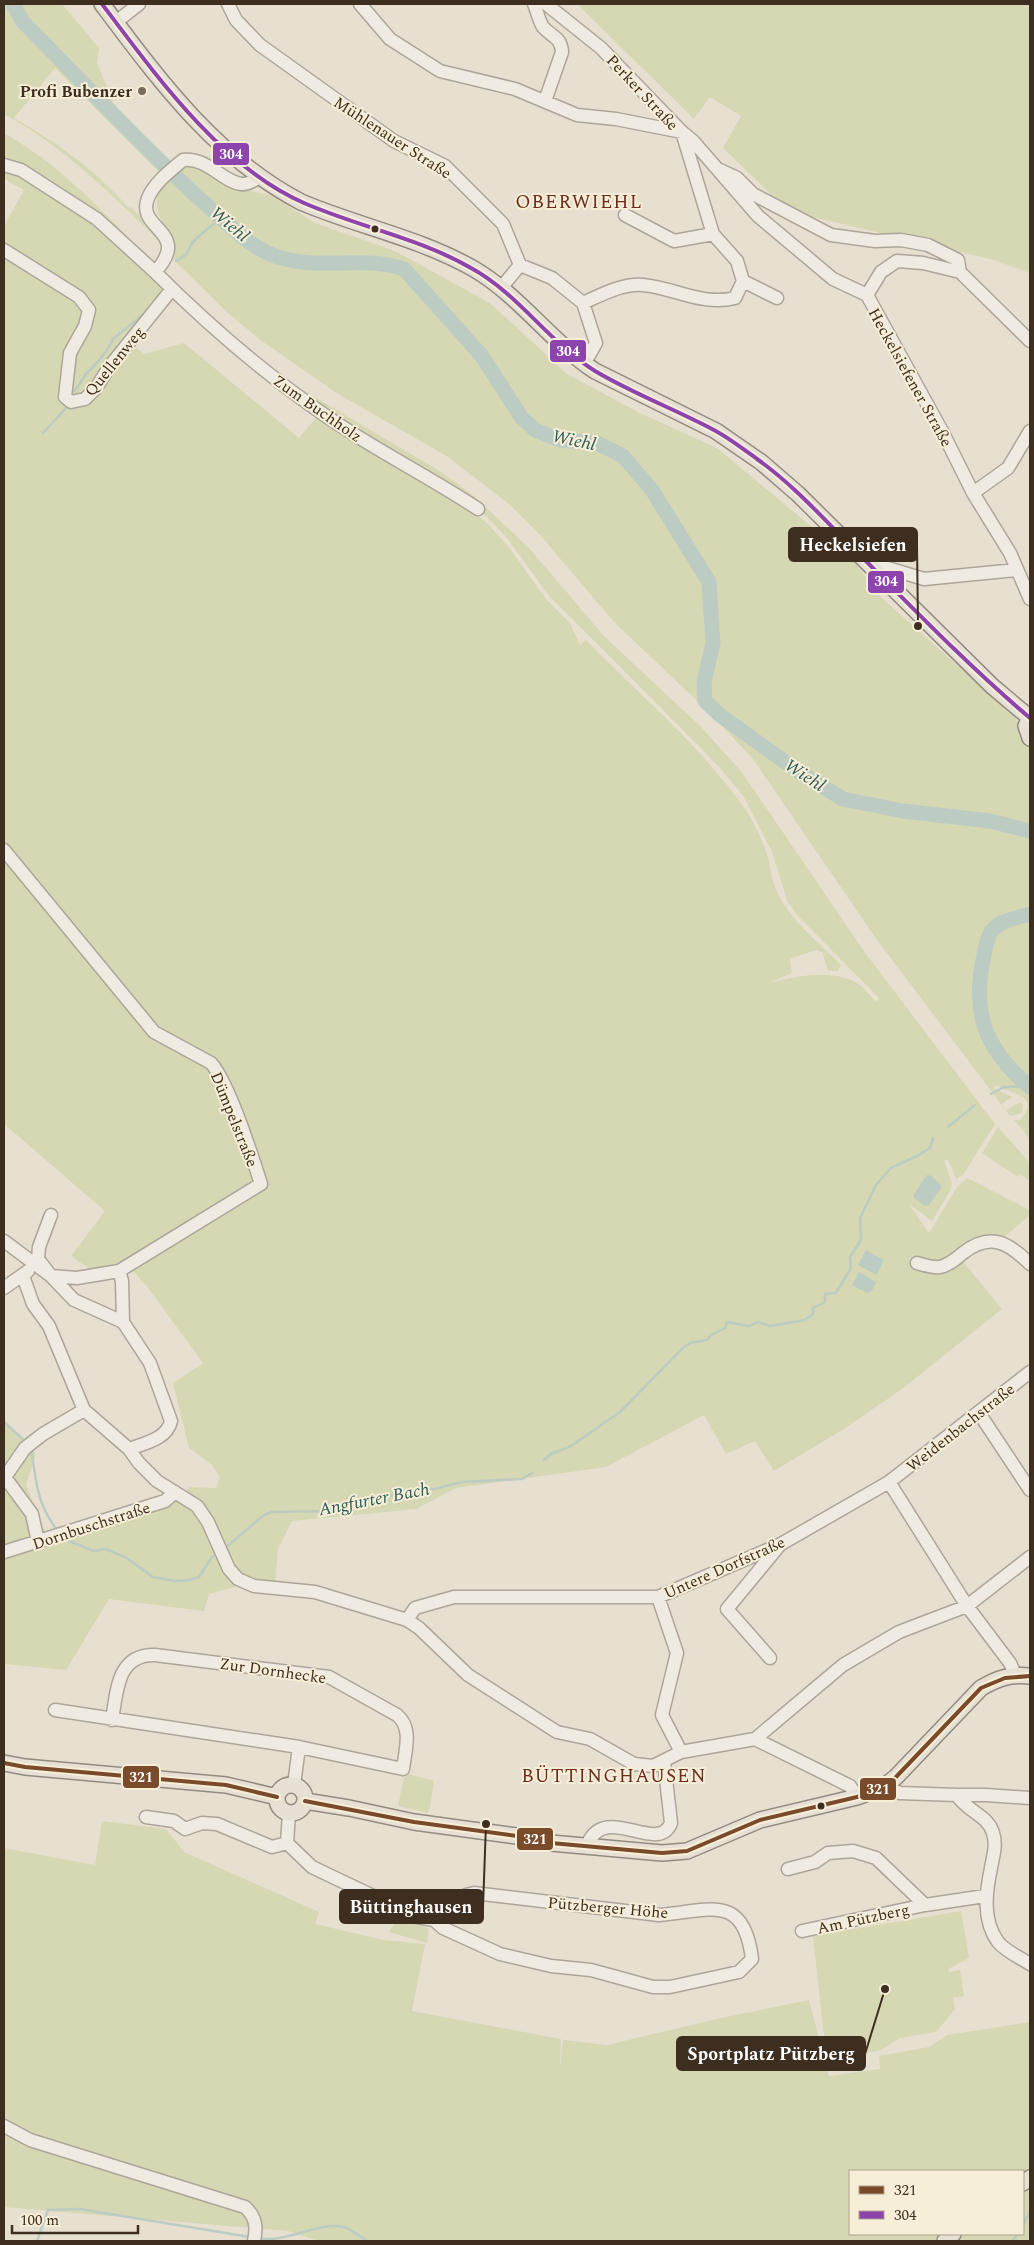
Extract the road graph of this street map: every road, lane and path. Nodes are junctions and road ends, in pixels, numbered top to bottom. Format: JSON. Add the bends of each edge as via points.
{"nodes":[{"id":1,"x":102,"y":4,"type":"edge"},
{"id":2,"x":139,"y":4,"type":"edge"},
{"id":3,"x":228,"y":4,"type":"edge"},
{"id":4,"x":360,"y":4,"type":"edge"},
{"id":5,"x":534,"y":4,"type":"edge"},
{"id":6,"x":546,"y":4,"type":"edge"},
{"id":7,"x":116,"y":22,"type":"junction"},
{"id":8,"x":545,"y":101,"type":"junction"},
{"id":9,"x":682,"y":132,"type":"junction"},
{"id":10,"x":4,"y":165,"type":"edge"},
{"id":11,"x":718,"y":169,"type":"junction"},
{"id":12,"x":260,"y":177,"type":"junction"},
{"id":13,"x":625,"y":215,"type":"dead end"},
{"id":14,"x":713,"y":234,"type":"junction"},
{"id":15,"x":4,"y":250,"type":"edge"},
{"id":16,"x":520,"y":265,"type":"junction"},
{"id":17,"x":155,"y":272,"type":"junction"},
{"id":18,"x":960,"y":272,"type":"junction"},
{"id":19,"x":743,"y":282,"type":"junction"},
{"id":20,"x":172,"y":288,"type":"junction"},
{"id":21,"x":501,"y":288,"type":"junction"},
{"id":22,"x":867,"y":296,"type":"junction"},
{"id":23,"x":777,"y":298,"type":"dead end"},
{"id":24,"x":583,"y":303,"type":"junction"},
{"id":25,"x":1030,"y":341,"type":"edge"},
{"id":26,"x":584,"y":364,"type":"junction"},
{"id":27,"x":1030,"y":431,"type":"edge"},
{"id":28,"x":973,"y":493,"type":"junction"},
{"id":29,"x":478,"y":510,"type":"dead end"},
{"id":30,"x":1016,"y":570,"type":"junction"},
{"id":31,"x":876,"y":571,"type":"junction"},
{"id":32,"x":1030,"y":599,"type":"edge"},
{"id":33,"x":1030,"y":717,"type":"edge"},
{"id":34,"x":1030,"y":738,"type":"edge"},
{"id":35,"x":4,"y":850,"type":"edge"},
{"id":36,"x":51,"y":1216,"type":"dead end"},
{"id":37,"x":4,"y":1241,"type":"edge"},
{"id":38,"x":34,"y":1264,"type":"junction"},
{"id":39,"x":917,"y":1264,"type":"dead end"},
{"id":40,"x":1030,"y":1264,"type":"edge"},
{"id":41,"x":119,"y":1271,"type":"junction"},
{"id":42,"x":23,"y":1276,"type":"junction"},
{"id":43,"x":51,"y":1276,"type":"junction"},
{"id":44,"x":4,"y":1288,"type":"edge"},
{"id":45,"x":123,"y":1322,"type":"junction"},
{"id":46,"x":1030,"y":1372,"type":"edge"},
{"id":47,"x":84,"y":1410,"type":"junction"},
{"id":48,"x":979,"y":1413,"type":"junction"},
{"id":49,"x":129,"y":1449,"type":"junction"},
{"id":50,"x":4,"y":1477,"type":"edge"},
{"id":51,"x":889,"y":1482,"type":"junction"},
{"id":52,"x":1030,"y":1490,"type":"edge"},
{"id":53,"x":175,"y":1492,"type":"junction"},
{"id":54,"x":38,"y":1542,"type":"junction"},
{"id":55,"x":781,"y":1544,"type":"junction"},
{"id":56,"x":4,"y":1552,"type":"edge"},
{"id":57,"x":1030,"y":1557,"type":"edge"},
{"id":58,"x":658,"y":1597,"type":"junction"},
{"id":59,"x":967,"y":1606,"type":"junction"},
{"id":60,"x":407,"y":1620,"type":"junction"},
{"id":61,"x":770,"y":1658,"type":"dead end"},
{"id":62,"x":1015,"y":1674,"type":"junction"},
{"id":63,"x":1030,"y":1676,"type":"edge"},
{"id":64,"x":55,"y":1710,"type":"dead end"},
{"id":65,"x":112,"y":1720,"type":"junction"},
{"id":66,"x":755,"y":1739,"type":"junction"},
{"id":67,"x":299,"y":1747,"type":"junction"},
{"id":68,"x":681,"y":1752,"type":"junction"},
{"id":69,"x":664,"y":1760,"type":"junction"},
{"id":70,"x":4,"y":1763,"type":"edge"},
{"id":71,"x":25,"y":1767,"type":"junction"},
{"id":72,"x":4,"y":1769,"type":"edge"},
{"id":73,"x":887,"y":1784,"type":"junction"},
{"id":74,"x":294,"y":1785,"type":"junction"},
{"id":75,"x":956,"y":1796,"type":"junction"},
{"id":76,"x":277,"y":1797,"type":"junction"},
{"id":77,"x":857,"y":1797,"type":"junction"},
{"id":78,"x":1030,"y":1798,"type":"edge"},
{"id":79,"x":305,"y":1801,"type":"junction"},
{"id":80,"x":288,"y":1813,"type":"junction"},
{"id":81,"x":146,"y":1817,"type":"dead end"},
{"id":82,"x":287,"y":1843,"type":"junction"},
{"id":83,"x":587,"y":1846,"type":"junction"},
{"id":84,"x":788,"y":1869,"type":"dead end"},
{"id":85,"x":985,"y":1896,"type":"junction"},
{"id":86,"x":925,"y":1905,"type":"junction"},
{"id":87,"x":434,"y":1920,"type":"junction"},
{"id":88,"x":802,"y":1931,"type":"dead end"},
{"id":89,"x":1030,"y":1964,"type":"edge"},
{"id":90,"x":4,"y":2126,"type":"edge"},
{"id":91,"x":254,"y":2241,"type":"edge"}],
"edges":[{"from":1,"to":7,"type":"main road"},
{"from":2,"to":7,"type":"street"},
{"from":3,"to":16,"type":"street","name":"Mühlenauer Straße","via":[[236,20],[260,46],[394,141],[445,166],[503,224]]},
{"from":4,"to":8,"type":"street","via":[[390,39],[440,71],[515,89]]},
{"from":5,"to":8,"type":"street","via":[[543,27],[558,38],[562,52]]},
{"from":6,"to":9,"type":"street","name":"Perker Straße","via":[[602,48]]},
{"from":7,"to":12,"type":"main road","via":[[204,131]]},
{"from":8,"to":9,"type":"street","via":[[577,115]]},
{"from":9,"to":11,"type":"street","name":"Heckelsiefener Straße"},
{"from":9,"to":14,"type":"street","name":"Perker Straße"},
{"from":10,"to":17,"type":"street","via":[[21,170],[97,219]]},
{"from":11,"to":18,"type":"street","via":[[738,178],[753,194],[831,234],[928,245],[958,260]]},
{"from":11,"to":22,"type":"street","name":"Heckelsiefener Straße","via":[[758,216],[808,260],[833,279]]},
{"from":12,"to":17,"type":"street","via":[[240,184],[198,161],[183,160],[176,166],[152,191],[146,203],[148,215],[169,246],[168,258]]},
{"from":12,"to":21,"type":"main road","via":[[285,194],[315,208],[451,258]]},
{"from":13,"to":14,"type":"street","via":[[674,242]]},
{"from":14,"to":19,"type":"street","name":"Perker Straße","via":[[737,261]]},
{"from":15,"to":20,"type":"street","name":"Quellenweg","via":[[79,297],[89,310],[85,326],[70,353],[65,397],[71,402],[85,400],[96,388]]},
{"from":16,"to":21,"type":"street"},
{"from":16,"to":24,"type":"street","via":[[552,278]]},
{"from":17,"to":20,"type":"street"},
{"from":18,"to":22,"type":"street","via":[[923,263],[897,261],[881,272]]},
{"from":18,"to":25,"type":"street"},
{"from":19,"to":23,"type":"street"},
{"from":19,"to":24,"type":"street","via":[[734,298],[718,302],[641,285],[612,290]]},
{"from":20,"to":29,"type":"street","name":"Zum Buchholz","via":[[223,337],[314,407]]},
{"from":21,"to":26,"type":"main road"},
{"from":22,"to":28,"type":"street","name":"Heckelsiefener Straße"},
{"from":24,"to":26,"type":"street","via":[[596,343]]},
{"from":26,"to":31,"type":"main road","via":[[716,431],[749,452],[798,494]]},
{"from":27,"to":28,"type":"street","via":[[1008,468]]},
{"from":28,"to":30,"type":"street","name":"Heckelsiefener Straße","via":[[1010,553]]},
{"from":30,"to":31,"type":"street","via":[[924,579],[886,566]]},
{"from":30,"to":32,"type":"street","name":"Heckelsiefener Straße"},
{"from":31,"to":33,"type":"main road","via":[[992,686]]},
{"from":33,"to":34,"type":"main road","via":[[1026,726]]},
{"from":35,"to":41,"type":"street","name":"Dümpelstraße","via":[[154,1032],[216,1068],[261,1184]]},
{"from":36,"to":43,"type":"street","via":[[39,1247],[38,1259]]},
{"from":37,"to":38,"type":"street"},
{"from":38,"to":42,"type":"street"},
{"from":38,"to":43,"type":"street"},
{"from":39,"to":40,"type":"street","via":[[938,1268],[983,1241],[999,1242]]},
{"from":41,"to":43,"type":"street","name":"Dümpelstraße","via":[[76,1278]]},
{"from":41,"to":45,"type":"street"},
{"from":42,"to":44,"type":"street"},
{"from":42,"to":47,"type":"street","via":[[34,1304],[49,1326]]},
{"from":43,"to":45,"type":"street","via":[[74,1300]]},
{"from":45,"to":49,"type":"street","via":[[150,1363],[171,1421],[170,1428],[161,1436]]},
{"from":46,"to":48,"type":"street","name":"Weidenbachstraße"},
{"from":47,"to":49,"type":"street"},
{"from":47,"to":50,"type":"street","via":[[29,1445]]},
{"from":48,"to":51,"type":"street","name":"Weidenbachstraße"},
{"from":48,"to":52,"type":"street"},
{"from":49,"to":53,"type":"street","via":[[156,1481]]},
{"from":50,"to":54,"type":"street","via":[[32,1514]]},
{"from":51,"to":55,"type":"street","name":"Untere Dorfstraße"},
{"from":51,"to":59,"type":"street"},
{"from":53,"to":54,"type":"street","name":"Dornbuschstraße","via":[[165,1501]]},
{"from":53,"to":60,"type":"street","via":[[197,1506],[238,1579],[254,1586],[315,1592]]},
{"from":54,"to":56,"type":"street","name":"Dornbuschstraße"},
{"from":55,"to":58,"type":"street","name":"Untere Dorfstraße"},
{"from":55,"to":61,"type":"street","via":[[727,1609]]},
{"from":57,"to":59,"type":"street"},
{"from":58,"to":60,"type":"street","name":"Untere Dorfstraße","via":[[454,1597],[415,1608]]},
{"from":58,"to":68,"type":"street","via":[[677,1653],[662,1715]]},
{"from":59,"to":62,"type":"street"},
{"from":59,"to":66,"type":"street","via":[[899,1632],[843,1665]]},
{"from":60,"to":69,"type":"street","via":[[468,1675],[557,1732],[590,1739],[634,1764],[653,1766]]},
{"from":62,"to":63,"type":"main road"},
{"from":62,"to":73,"type":"main road","via":[[996,1679],[981,1688]]},
{"from":64,"to":65,"type":"street","name":"Zur Dornhecke"},
{"from":65,"to":67,"type":"street","name":"Zur Dornhecke"},
{"from":65,"to":67,"type":"street","name":"Zur Dornhecke","via":[[122,1671],[133,1659],[155,1655],[329,1677],[397,1715],[404,1722],[406,1732],[403,1769]]},
{"from":66,"to":68,"type":"street"},
{"from":66,"to":77,"type":"street","via":[[850,1786]]},
{"from":67,"to":74,"type":"street"},
{"from":68,"to":69,"type":"street"},
{"from":69,"to":83,"type":"street","via":[[671,1823],[668,1829],[653,1836],[620,1826],[604,1829],[590,1838]]},
{"from":70,"to":71,"type":"main road"},
{"from":71,"to":72,"type":"main road"},
{"from":71,"to":76,"type":"main road","via":[[226,1785]]},
{"from":73,"to":75,"type":"street","via":[[900,1793]]},
{"from":73,"to":77,"type":"main road"},
{"from":74,"to":76,"type":"main road","via":[[283,1787]]},
{"from":74,"to":79,"type":"main road","via":[[304,1792]]},
{"from":75,"to":78,"type":"street"},
{"from":75,"to":85,"type":"street","via":[[961,1804],[986,1821],[993,1833],[995,1846]]},
{"from":76,"to":80,"type":"main road","via":[[279,1807]]},
{"from":77,"to":83,"type":"main road","via":[[760,1820],[687,1851],[662,1853]]},
{"from":79,"to":80,"type":"main road","via":[[300,1809]]},
{"from":79,"to":83,"type":"main road","via":[[414,1822]]},
{"from":80,"to":82,"type":"street"},
{"from":81,"to":82,"type":"street","via":[[174,1821],[185,1828],[217,1824],[272,1847]]},
{"from":82,"to":87,"type":"street","name":"Pützberger Höhe","via":[[312,1867],[418,1916]]},
{"from":84,"to":86,"type":"street","name":"Am Pützberg","via":[[814,1862],[828,1853],[853,1851],[876,1858]]},
{"from":85,"to":86,"type":"street","name":"Am Pützberg"},
{"from":85,"to":89,"type":"street","via":[[989,1920],[999,1943]]},
{"from":86,"to":88,"type":"street","name":"Am Pützberg"},
{"from":87,"to":87,"type":"street","name":"Pützberger Höhe","via":[[443,1928],[500,1954],[551,1966],[591,1970],[653,1986],[670,1987],[739,1972],[752,1960],[749,1937],[742,1923],[730,1913],[708,1908],[659,1915],[474,1893],[459,1896],[448,1903]]},
{"from":90,"to":91,"type":"street","via":[[30,2140],[245,2207],[252,2213],[257,2227]]}]}
